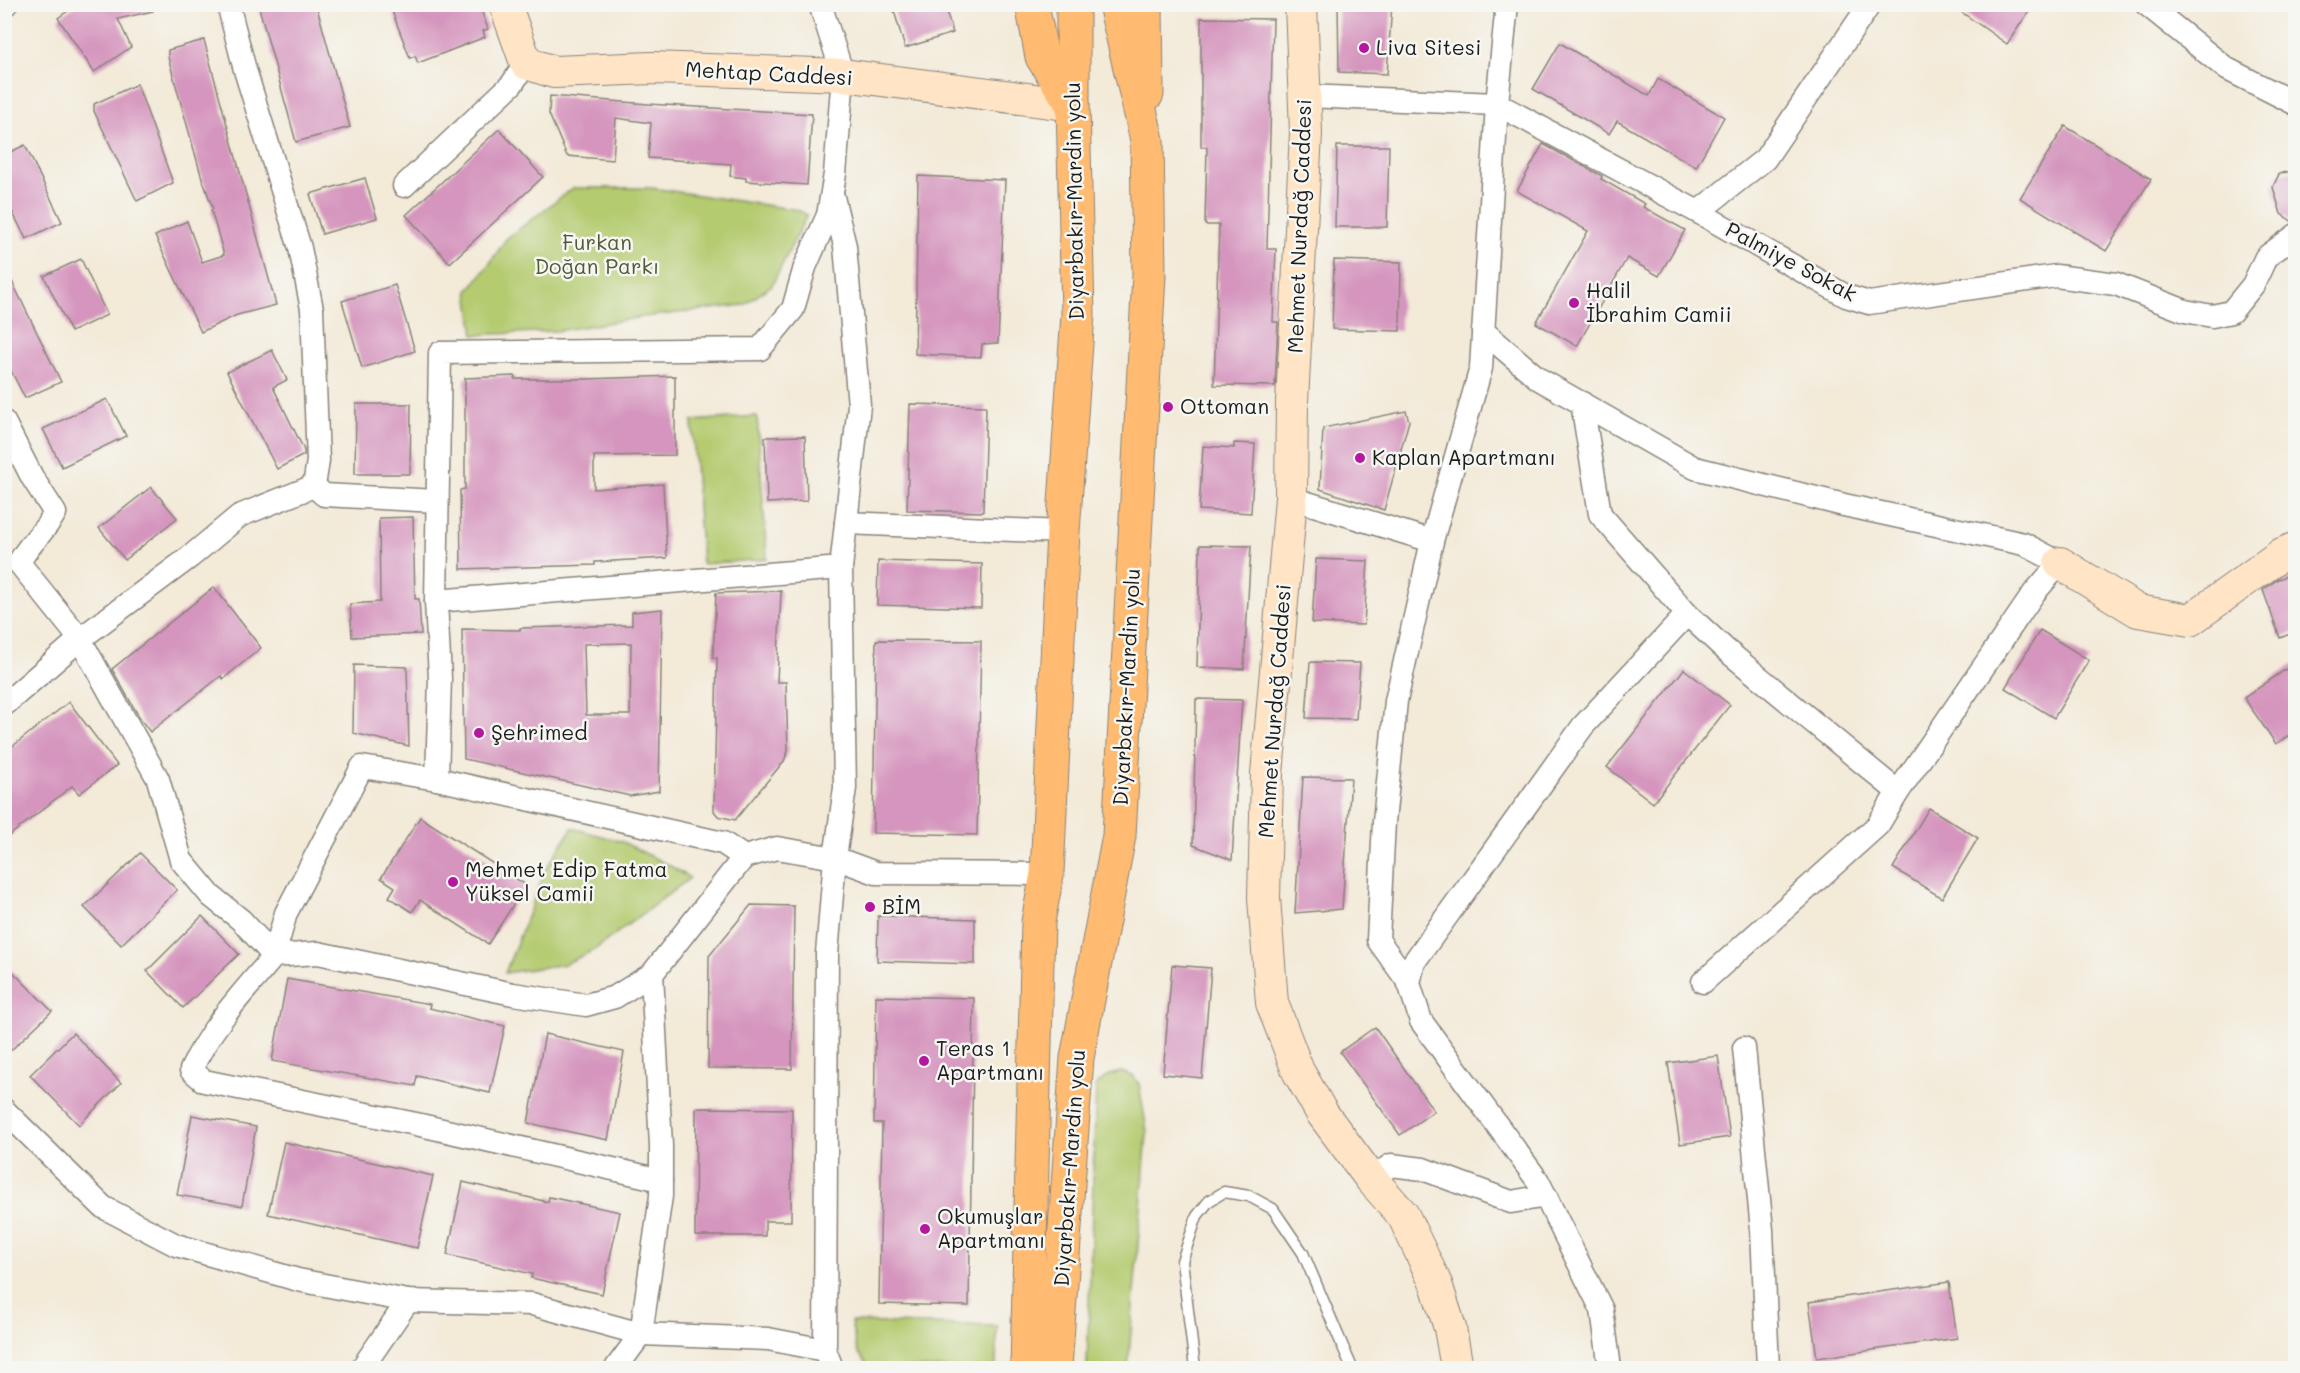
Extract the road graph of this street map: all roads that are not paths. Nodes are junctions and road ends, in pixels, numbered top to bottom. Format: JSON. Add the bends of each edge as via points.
{"nodes":[{"id":1,"x":228,"y":4,"type":"edge"},
{"id":2,"x":505,"y":4,"type":"edge"},
{"id":3,"x":820,"y":4,"type":"edge"},
{"id":4,"x":1032,"y":4,"type":"edge"},
{"id":5,"x":1073,"y":4,"type":"edge"},
{"id":6,"x":1115,"y":4,"type":"edge"},
{"id":7,"x":1146,"y":4,"type":"edge"},
{"id":8,"x":1301,"y":4,"type":"edge"},
{"id":9,"x":1508,"y":4,"type":"edge"},
{"id":10,"x":1870,"y":4,"type":"edge"},
{"id":11,"x":2146,"y":4,"type":"edge"},
{"id":12,"x":526,"y":63,"type":"junction"},
{"id":13,"x":843,"y":75,"type":"junction"},
{"id":14,"x":1306,"y":96,"type":"junction"},
{"id":15,"x":1497,"y":104,"type":"junction"},
{"id":16,"x":2295,"y":104,"type":"edge"},
{"id":17,"x":1073,"y":105,"type":"junction"},
{"id":18,"x":1147,"y":140,"type":"junction"},
{"id":19,"x":404,"y":186,"type":"dead end"},
{"id":20,"x":832,"y":192,"type":"junction"},
{"id":21,"x":1698,"y":212,"type":"junction"},
{"id":22,"x":2295,"y":235,"type":"edge"},
{"id":23,"x":1483,"y":331,"type":"junction"},
{"id":24,"x":1582,"y":403,"type":"junction"},
{"id":25,"x":4,"y":422,"type":"edge"},
{"id":26,"x":314,"y":486,"type":"junction"},
{"id":27,"x":1291,"y":498,"type":"junction"},
{"id":28,"x":437,"y":501,"type":"junction"},
{"id":29,"x":846,"y":523,"type":"junction"},
{"id":30,"x":1064,"y":532,"type":"junction"},
{"id":31,"x":1432,"y":541,"type":"junction"},
{"id":32,"x":2295,"y":548,"type":"edge"},
{"id":33,"x":2060,"y":563,"type":"junction"},
{"id":34,"x":841,"y":568,"type":"junction"},
{"id":35,"x":436,"y":601,"type":"junction"},
{"id":36,"x":1687,"y":614,"type":"junction"},
{"id":37,"x":80,"y":639,"type":"junction"},
{"id":38,"x":4,"y":705,"type":"edge"},
{"id":39,"x":437,"y":778,"type":"junction"},
{"id":40,"x":1898,"y":792,"type":"junction"},
{"id":41,"x":744,"y":857,"type":"junction"},
{"id":42,"x":835,"y":858,"type":"junction"},
{"id":43,"x":1047,"y":874,"type":"junction"},
{"id":44,"x":274,"y":956,"type":"junction"},
{"id":45,"x":652,"y":974,"type":"junction"},
{"id":46,"x":1703,"y":982,"type":"dead end"},
{"id":47,"x":1409,"y":983,"type":"junction"},
{"id":48,"x":1744,"y":1048,"type":"dead end"},
{"id":49,"x":4,"y":1110,"type":"edge"},
{"id":50,"x":1371,"y":1179,"type":"junction"},
{"id":51,"x":661,"y":1180,"type":"junction"},
{"id":52,"x":1546,"y":1196,"type":"junction"},
{"id":53,"x":408,"y":1301,"type":"junction"},
{"id":54,"x":641,"y":1334,"type":"junction"},
{"id":55,"x":828,"y":1359,"type":"edge"},
{"id":56,"x":362,"y":1368,"type":"edge"},
{"id":57,"x":616,"y":1368,"type":"edge"},
{"id":58,"x":1027,"y":1368,"type":"edge"},
{"id":59,"x":1055,"y":1368,"type":"edge"},
{"id":60,"x":1195,"y":1368,"type":"edge"},
{"id":61,"x":1352,"y":1368,"type":"edge"},
{"id":62,"x":1457,"y":1368,"type":"edge"},
{"id":63,"x":1610,"y":1368,"type":"edge"},
{"id":64,"x":1768,"y":1368,"type":"edge"}],
"edges":[{"from":1,"to":26,"type":"street","via":[[300,248],[312,309],[318,461]]},
{"from":2,"to":12,"type":"street"},
{"from":3,"to":13,"type":"street"},
{"from":4,"to":17,"type":"highway","via":[[1041,57]]},
{"from":5,"to":17,"type":"highway","name":"Diyarbakır-Mardin yolu"},
{"from":6,"to":18,"type":"highway","name":"Diyarbakır-Mardin yolu"},
{"from":7,"to":18,"type":"highway"},
{"from":8,"to":14,"type":"street","name":"Mehmet Nurdağ Caddesi"},
{"from":9,"to":15,"type":"street"},
{"from":10,"to":21,"type":"street","via":[[1765,159]]},
{"from":11,"to":16,"type":"street","via":[[2227,69]]},
{"from":12,"to":13,"type":"street","name":"Mehtap Caddesi","via":[[554,72],[652,69]]},
{"from":12,"to":19,"type":"street","via":[[512,84]]},
{"from":13,"to":17,"type":"street","name":"Mehtap Caddesi"},
{"from":13,"to":20,"type":"street"},
{"from":14,"to":15,"type":"street","name":"Palmiye Sokak"},
{"from":14,"to":27,"type":"street","name":"Mehmet Nurdağ Caddesi"},
{"from":15,"to":21,"type":"street","name":"Palmiye Sokak"},
{"from":15,"to":23,"type":"street"},
{"from":17,"to":30,"type":"highway","name":"Diyarbakır-Mardin yolu","via":[[1078,314]]},
{"from":18,"to":59,"type":"highway","name":"Diyarbakır-Mardin yolu","via":[[1149,275],[1119,836],[1077,1058]]},
{"from":20,"to":28,"type":"street","via":[[828,215],[805,267],[793,309],[760,349],[440,353]]},
{"from":20,"to":29,"type":"street","via":[[845,246],[859,405]]},
{"from":21,"to":22,"type":"street","name":"Palmiye Sokak","via":[[1846,296],[1869,303],[2056,276],[2116,284],[2185,311],[2212,316],[2231,312],[2253,285],[2266,257]]},
{"from":23,"to":24,"type":"street","via":[[1539,379]]},
{"from":23,"to":31,"type":"street","via":[[1481,368]]},
{"from":24,"to":33,"type":"street","via":[[1695,468],[2024,544]]},
{"from":24,"to":36,"type":"street","via":[[1600,514]]},
{"from":25,"to":37,"type":"street","via":[[55,513],[19,563]]},
{"from":26,"to":28,"type":"street","via":[[324,495]]},
{"from":26,"to":37,"type":"street","via":[[239,516]]},
{"from":27,"to":31,"type":"street"},
{"from":27,"to":50,"type":"street","name":"Mehmet Nurdağ Caddesi","via":[[1267,785],[1264,898],[1272,1003],[1298,1071],[1322,1113]]},
{"from":28,"to":35,"type":"street"},
{"from":29,"to":30,"type":"street"},
{"from":29,"to":34,"type":"street"},
{"from":30,"to":43,"type":"highway","name":"Diyarbakır-Mardin yolu"},
{"from":31,"to":47,"type":"street","via":[[1396,701],[1377,940]]},
{"from":32,"to":33,"type":"street","via":[[2272,560],[2190,620],[2138,611]]},
{"from":33,"to":40,"type":"street","via":[[2034,593]]},
{"from":34,"to":35,"type":"street"},
{"from":34,"to":42,"type":"street","via":[[845,788]]},
{"from":35,"to":39,"type":"street","via":[[440,678]]},
{"from":36,"to":40,"type":"street"},
{"from":36,"to":47,"type":"street","via":[[1583,726],[1414,962]]},
{"from":37,"to":38,"type":"street"},
{"from":37,"to":44,"type":"street","via":[[158,779],[181,860],[211,896],[241,920]]},
{"from":39,"to":41,"type":"street","via":[[723,843]]},
{"from":39,"to":44,"type":"street","via":[[362,767],[286,913]]},
{"from":40,"to":46,"type":"street","via":[[1878,825]]},
{"from":41,"to":42,"type":"street","via":[[777,848]]},
{"from":41,"to":45,"type":"street"},
{"from":42,"to":43,"type":"street","via":[[876,873]]},
{"from":42,"to":55,"type":"street","via":[[827,954]]},
{"from":43,"to":58,"type":"highway","name":"Diyarbakır-Mardin yolu","via":[[1038,922]]},
{"from":44,"to":45,"type":"street","via":[[318,952],[513,994],[586,1005],[615,996]]},
{"from":44,"to":51,"type":"street","via":[[203,1044],[191,1070],[204,1081]]},
{"from":45,"to":51,"type":"street"},
{"from":47,"to":52,"type":"street","via":[[1421,1022]]},
{"from":48,"to":64,"type":"street","via":[[1762,1230]]},
{"from":49,"to":53,"type":"street","via":[[103,1208],[176,1245],[298,1280]]},
{"from":50,"to":52,"type":"street","via":[[1391,1165],[1423,1169],[1511,1202]]},
{"from":50,"to":62,"type":"street","name":"Mehmet Nurdağ Caddesi","via":[[1403,1215],[1436,1284]]},
{"from":51,"to":54,"type":"street"},
{"from":52,"to":63,"type":"street","via":[[1602,1310]]},
{"from":53,"to":54,"type":"street","via":[[532,1304]]},
{"from":53,"to":56,"type":"street"},
{"from":54,"to":55,"type":"street","via":[[768,1339]]},
{"from":54,"to":57,"type":"street"},
{"from":60,"to":61,"type":"lane","via":[[1182,1261],[1197,1216],[1209,1201],[1224,1192],[1249,1196],[1273,1209],[1303,1253]]}]}
